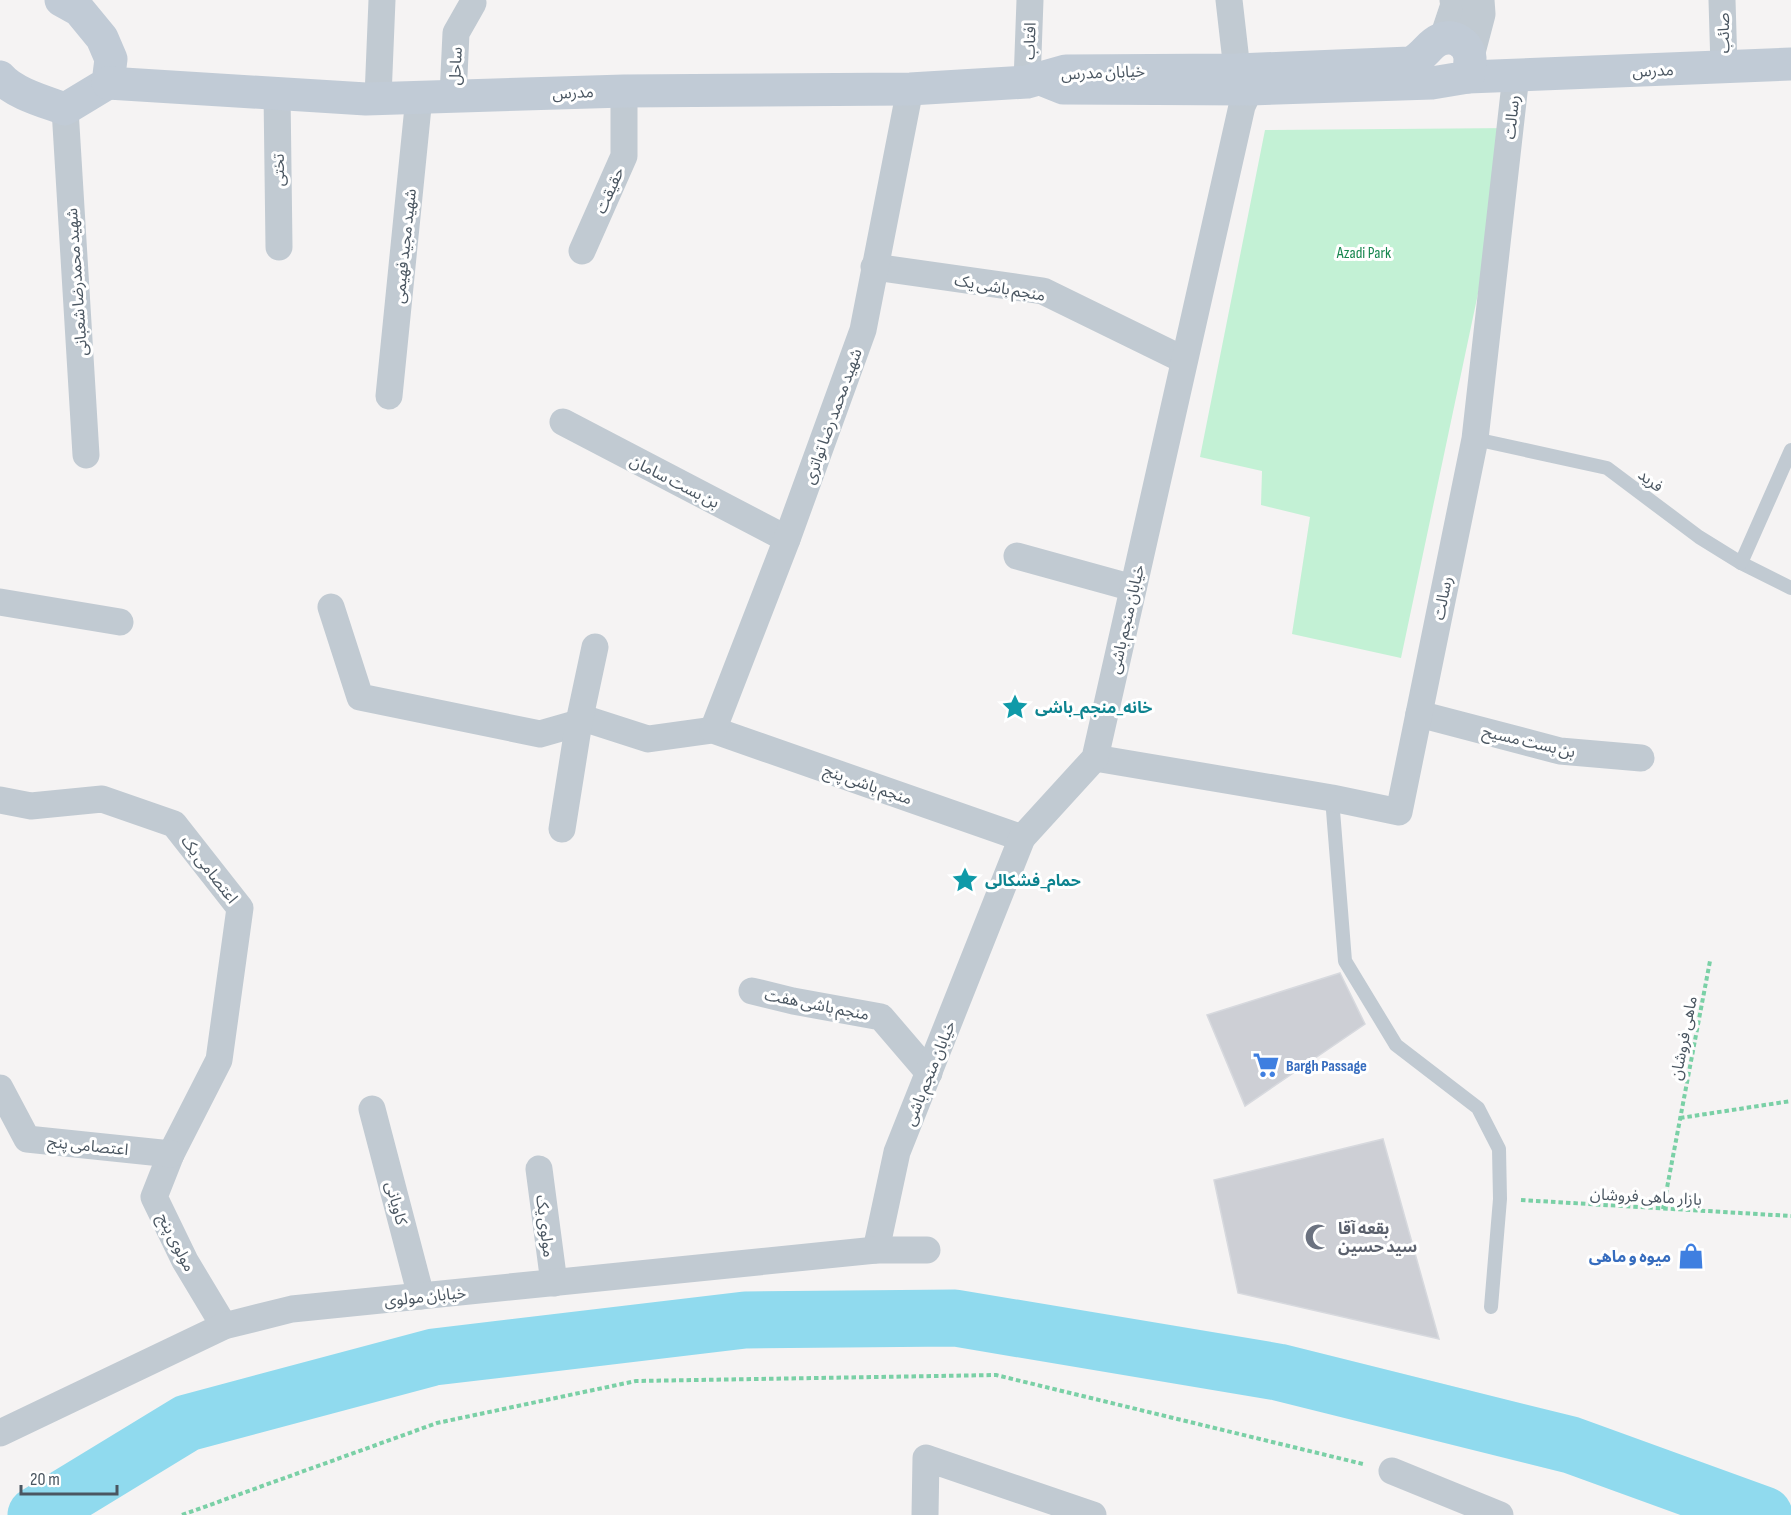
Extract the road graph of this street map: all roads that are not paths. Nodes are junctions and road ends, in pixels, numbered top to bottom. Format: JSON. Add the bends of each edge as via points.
{"nodes":[{"id":1,"x":61,"y":0,"type":"edge"},
{"id":2,"x":382,"y":0,"type":"edge"},
{"id":3,"x":1030,"y":0,"type":"edge"},
{"id":4,"x":1229,"y":0,"type":"edge"},
{"id":5,"x":1456,"y":0,"type":"edge"},
{"id":6,"x":1478,"y":0,"type":"edge"},
{"id":7,"x":1722,"y":0,"type":"edge"},
{"id":8,"x":473,"y":3,"type":"dead end"},
{"id":9,"x":1461,"y":56,"type":"junction"},
{"id":10,"x":1791,"y":64,"type":"edge"},
{"id":11,"x":1724,"y":67,"type":"junction"},
{"id":12,"x":1516,"y":75,"type":"junction"},
{"id":13,"x":1243,"y":79,"type":"junction"},
{"id":14,"x":1033,"y":80,"type":"junction"},
{"id":15,"x":1,"y":81,"type":"edge"},
{"id":16,"x":108,"y":82,"type":"junction"},
{"id":17,"x":910,"y":89,"type":"junction"},
{"id":18,"x":624,"y":91,"type":"junction"},
{"id":19,"x":277,"y":93,"type":"junction"},
{"id":20,"x":453,"y":96,"type":"junction"},
{"id":21,"x":419,"y":97,"type":"junction"},
{"id":22,"x":378,"y":98,"type":"junction"},
{"id":23,"x":65,"y":110,"type":"junction"},
{"id":24,"x":279,"y":247,"type":"dead end"},
{"id":25,"x":582,"y":251,"type":"dead end"},
{"id":26,"x":874,"y":267,"type":"junction"},
{"id":27,"x":1184,"y":360,"type":"junction"},
{"id":28,"x":389,"y":396,"type":"dead end"},
{"id":29,"x":563,"y":422,"type":"dead end"},
{"id":30,"x":1475,"y":439,"type":"junction"},
{"id":31,"x":1791,"y":450,"type":"edge"},
{"id":32,"x":86,"y":454,"type":"dead end"},
{"id":33,"x":787,"y":539,"type":"junction"},
{"id":34,"x":1017,"y":556,"type":"dead end"},
{"id":35,"x":1741,"y":562,"type":"junction"},
{"id":36,"x":1133,"y":588,"type":"junction"},
{"id":37,"x":1791,"y":588,"type":"edge"},
{"id":38,"x":0,"y":602,"type":"edge"},
{"id":39,"x":331,"y":607,"type":"dead end"},
{"id":40,"x":120,"y":622,"type":"dead end"},
{"id":41,"x":595,"y":647,"type":"dead end"},
{"id":42,"x":1419,"y":714,"type":"junction"},
{"id":43,"x":579,"y":722,"type":"junction"},
{"id":44,"x":713,"y":730,"type":"junction"},
{"id":45,"x":1095,"y":758,"type":"junction"},
{"id":46,"x":1641,"y":758,"type":"dead end"},
{"id":47,"x":1332,"y":798,"type":"junction"},
{"id":48,"x":0,"y":800,"type":"edge"},
{"id":49,"x":562,"y":828,"type":"dead end"},
{"id":50,"x":1022,"y":838,"type":"junction"},
{"id":51,"x":752,"y":991,"type":"dead end"},
{"id":52,"x":929,"y":1073,"type":"junction"},
{"id":53,"x":0,"y":1088,"type":"edge"},
{"id":54,"x":372,"y":1109,"type":"dead end"},
{"id":55,"x":171,"y":1154,"type":"junction"},
{"id":56,"x":539,"y":1169,"type":"dead end"},
{"id":57,"x":876,"y":1250,"type":"junction"},
{"id":58,"x":927,"y":1250,"type":"dead end"},
{"id":59,"x":554,"y":1282,"type":"junction"},
{"id":60,"x":421,"y":1296,"type":"junction"},
{"id":61,"x":1491,"y":1307,"type":"dead end"},
{"id":62,"x":224,"y":1326,"type":"junction"},
{"id":63,"x":0,"y":1433,"type":"edge"},
{"id":64,"x":1392,"y":1471,"type":"road end"},
{"id":65,"x":925,"y":1515,"type":"edge"},
{"id":66,"x":1093,"y":1515,"type":"edge"},
{"id":67,"x":1500,"y":1515,"type":"edge"}],
"edges":[{"from":1,"to":16,"type":"main road","via":[[79,10],[102,38],[111,59]]},
{"from":2,"to":22,"type":"street"},
{"from":3,"to":14,"type":"street","name":"افتاب"},
{"from":4,"to":13,"type":"street"},
{"from":5,"to":9,"type":"street"},
{"from":6,"to":9,"type":"street","via":[[1479,14]]},
{"from":7,"to":11,"type":"street","name":"صائب"},
{"from":8,"to":20,"type":"street","name":"ساحل","via":[[456,33]]},
{"from":9,"to":12,"type":"main road","name":"مدرس"},
{"from":9,"to":13,"type":"main road","name":"مدرس","via":[[1432,83]]},
{"from":9,"to":13,"type":"main road","name":"خیابان مدرس","via":[[1439,39],[1410,63]]},
{"from":10,"to":11,"type":"main road","name":"مدرس"},
{"from":11,"to":12,"type":"main road","name":"مدرس"},
{"from":12,"to":30,"type":"street","name":"رسالت"},
{"from":13,"to":14,"type":"main road","name":"خیابان مدرس","via":[[1065,71]]},
{"from":13,"to":27,"type":"street","name":"خیابان منجم باشی","via":[[1242,106]]},
{"from":14,"to":17,"type":"main road","name":"مدرس"},
{"from":15,"to":23,"type":"main road"},
{"from":16,"to":19,"type":"main road","name":"مدرس"},
{"from":16,"to":23,"type":"main road"},
{"from":17,"to":18,"type":"main road","name":"مدرس"},
{"from":17,"to":26,"type":"street","name":"شهید محمد رضا تواتری"},
{"from":18,"to":20,"type":"main road","name":"مدرس"},
{"from":18,"to":25,"type":"street","name":"حقیقت","via":[[624,156]]},
{"from":19,"to":22,"type":"main road","name":"مدرس"},
{"from":19,"to":24,"type":"street","name":"تختی"},
{"from":20,"to":21,"type":"main road","name":"مدرس"},
{"from":21,"to":22,"type":"main road","name":"مدرس"},
{"from":21,"to":28,"type":"street","name":"شهید مجید فهیمی"},
{"from":23,"to":32,"type":"street","name":"شهید محمدرضا شعبانی"},
{"from":26,"to":27,"type":"street","name":"منجم باشی یک","via":[[1043,291]]},
{"from":26,"to":33,"type":"street","name":"شهید محمد رضا تواتری","via":[[863,330]]},
{"from":27,"to":36,"type":"street","name":"خیابان منجم باشی"},
{"from":29,"to":33,"type":"street","name":"بن بست سامان"},
{"from":30,"to":35,"type":"lane","name":"فرید","via":[[1607,468],[1699,537]]},
{"from":30,"to":42,"type":"street","name":"رسالت"},
{"from":31,"to":35,"type":"lane"},
{"from":33,"to":44,"type":"street","name":"شهید محمد رضا تواتری"},
{"from":34,"to":36,"type":"street"},
{"from":35,"to":37,"type":"lane","name":"فرید"},
{"from":36,"to":45,"type":"street","name":"خیابان منجم باشی"},
{"from":38,"to":40,"type":"street"},
{"from":39,"to":43,"type":"street","via":[[360,697],[540,734]]},
{"from":41,"to":43,"type":"street"},
{"from":42,"to":46,"type":"street","name":"بن بست مسیح","via":[[1560,751]]},
{"from":42,"to":47,"type":"street","name":"رسالت","via":[[1399,812]]},
{"from":43,"to":44,"type":"street","via":[[589,720],[648,739]]},
{"from":43,"to":49,"type":"street"},
{"from":44,"to":50,"type":"street","name":"منجم باشی پنج"},
{"from":45,"to":47,"type":"street","name":"رسالت"},
{"from":45,"to":50,"type":"street","name":"خیابان منجم باشی"},
{"from":47,"to":61,"type":"lane","via":[[1345,961],[1396,1045],[1478,1108],[1498,1149],[1500,1199]]},
{"from":48,"to":55,"type":"street","name":"اعتصامی یک","via":[[31,806],[102,799],[174,824],[240,908],[219,1060]]},
{"from":50,"to":52,"type":"street","name":"خیابان منجم باشی"},
{"from":51,"to":52,"type":"street","name":"منجم باشی هفت","via":[[881,1017]]},
{"from":52,"to":57,"type":"street","name":"خیابان منجم باشی","via":[[897,1152]]},
{"from":53,"to":55,"type":"street","name":"اعتصامی پنج","via":[[27,1138]]},
{"from":54,"to":60,"type":"street","name":"کاویانی"},
{"from":55,"to":62,"type":"street","name":"مولوی پنج","via":[[154,1197],[185,1261]]},
{"from":56,"to":59,"type":"street","name":"مولوی یک"},
{"from":57,"to":58,"type":"street","name":"خیابان مولوی"},
{"from":57,"to":59,"type":"street","name":"خیابان مولوی"},
{"from":59,"to":60,"type":"street","name":"خیابان مولوی"},
{"from":60,"to":62,"type":"street","name":"خیابان مولوی","via":[[292,1309]]},
{"from":62,"to":63,"type":"street","name":"خیابان مولوی"},
{"from":64,"to":67,"type":"street"},
{"from":65,"to":66,"type":"street","via":[[926,1458]]}]}
